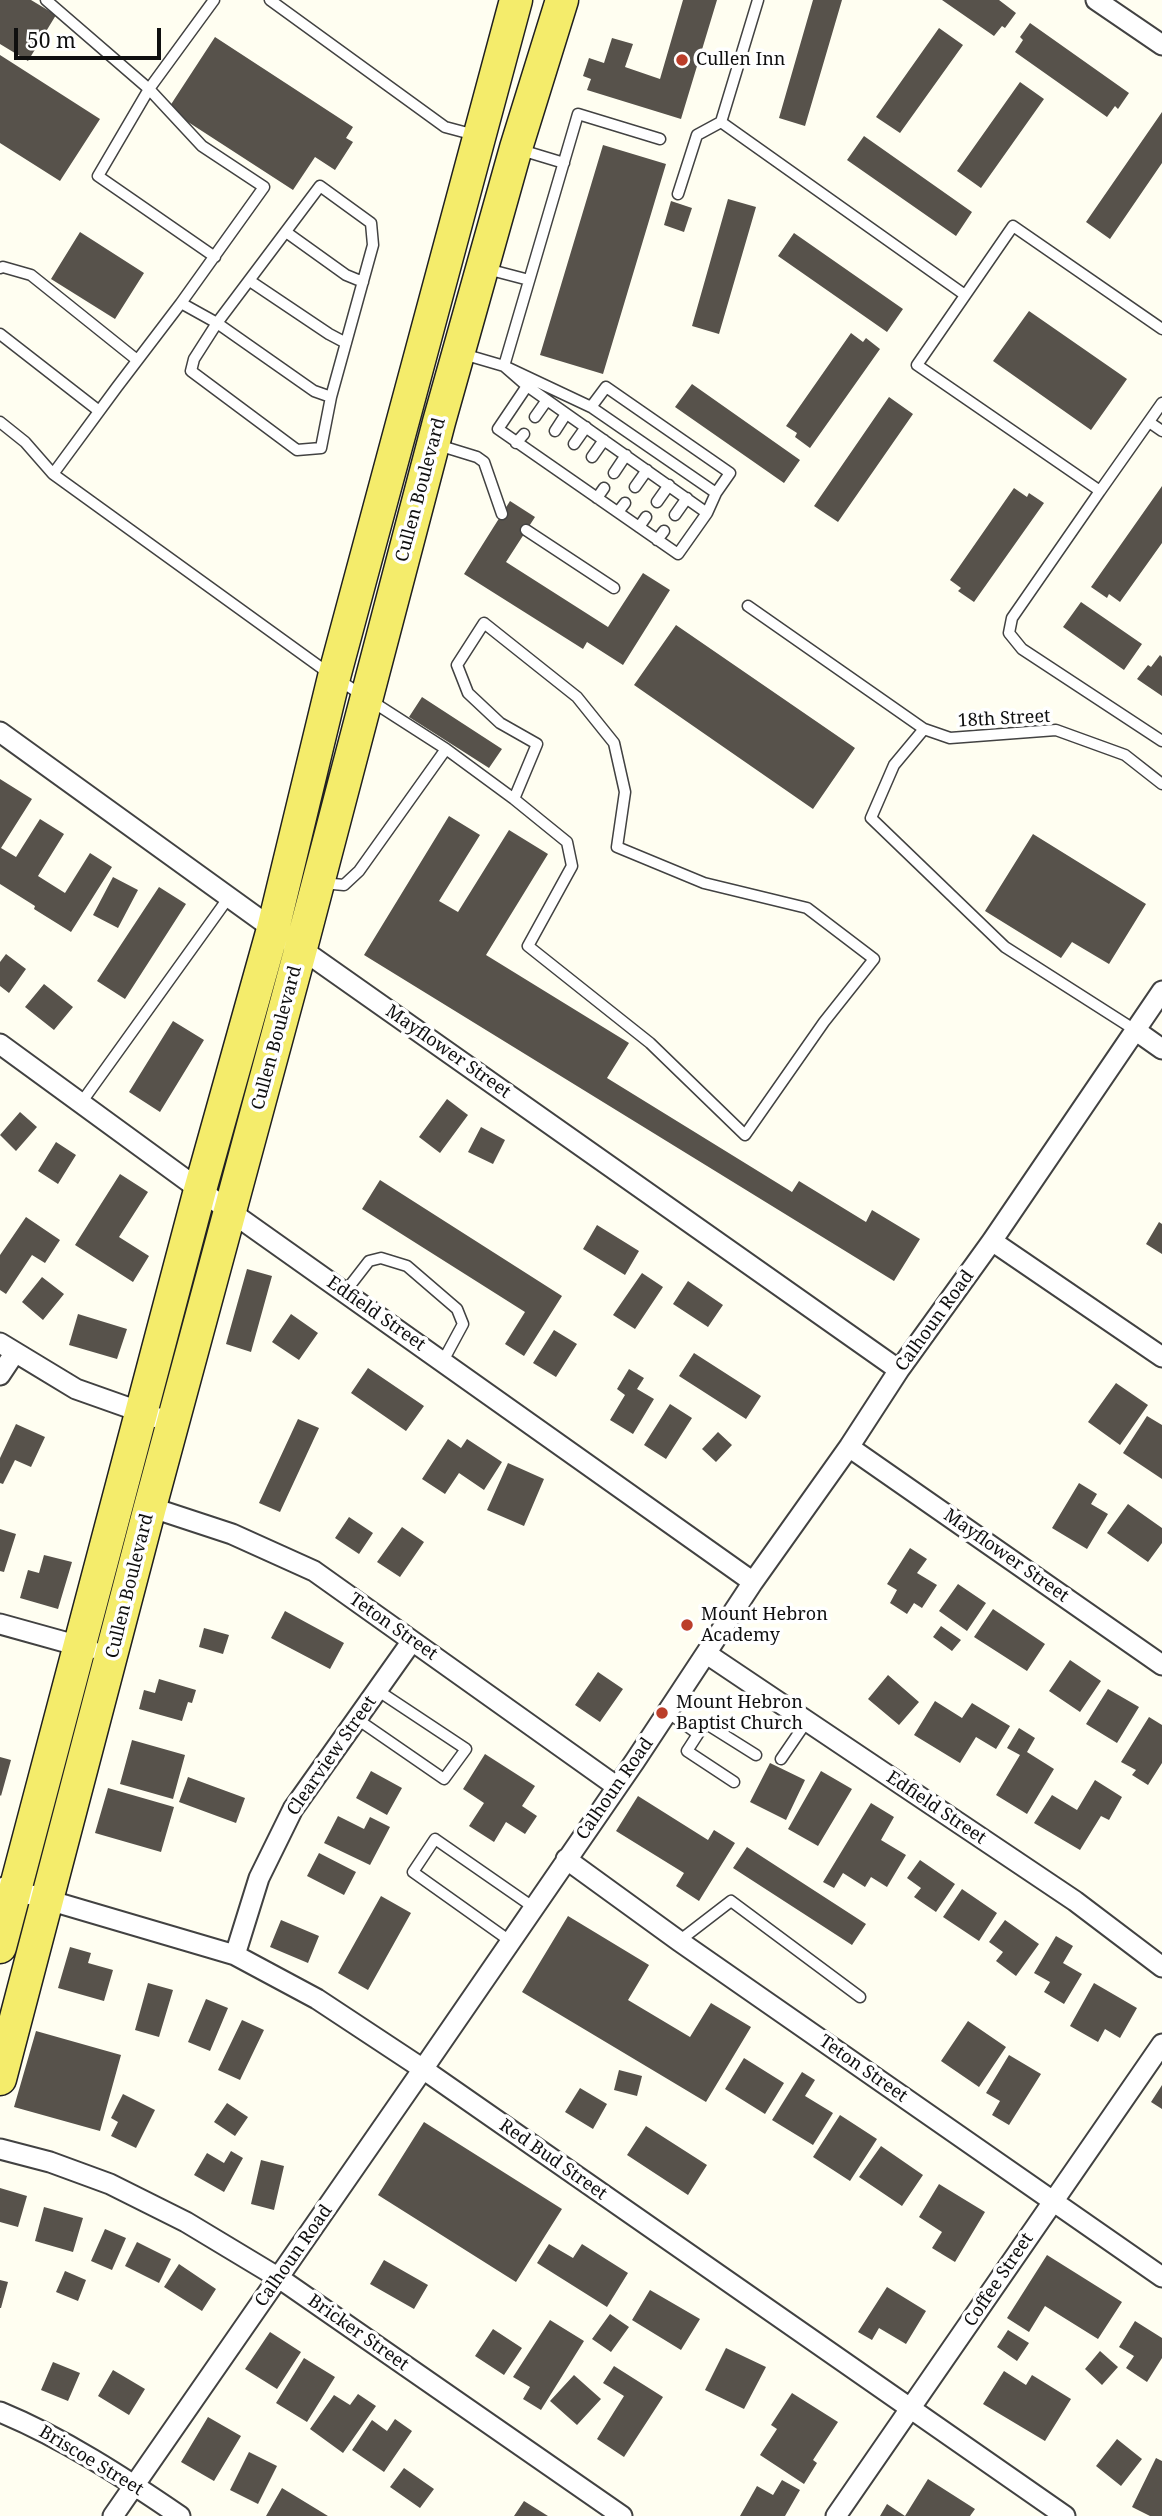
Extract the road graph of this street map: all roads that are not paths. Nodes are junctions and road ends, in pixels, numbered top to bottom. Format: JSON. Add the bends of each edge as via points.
{"nodes":[{"id":1,"x":46,"y":0,"type":"edge"},
{"id":2,"x":214,"y":0,"type":"edge"},
{"id":3,"x":270,"y":0,"type":"edge"},
{"id":4,"x":516,"y":0,"type":"edge"},
{"id":5,"x":562,"y":0,"type":"edge"},
{"id":6,"x":758,"y":0,"type":"edge"},
{"id":7,"x":1096,"y":0,"type":"edge"},
{"id":8,"x":1162,"y":45,"type":"edge"},
{"id":9,"x":149,"y":89,"type":"junction"},
{"id":10,"x":721,"y":122,"type":"junction"},
{"id":11,"x":479,"y":136,"type":"junction"},
{"id":12,"x":660,"y":139,"type":"dead end"},
{"id":13,"x":516,"y":148,"type":"junction"},
{"id":14,"x":564,"y":163,"type":"junction"},
{"id":15,"x":678,"y":194,"type":"dead end"},
{"id":16,"x":286,"y":232,"type":"junction"},
{"id":17,"x":215,"y":257,"type":"junction"},
{"id":18,"x":0,"y":268,"type":"edge"},
{"id":19,"x":483,"y":268,"type":"junction"},
{"id":20,"x":529,"y":280,"type":"junction"},
{"id":21,"x":250,"y":281,"type":"junction"},
{"id":22,"x":362,"y":282,"type":"junction"},
{"id":23,"x":965,"y":295,"type":"junction"},
{"id":24,"x":181,"y":303,"type":"junction"},
{"id":25,"x":218,"y":323,"type":"junction"},
{"id":26,"x":1162,"y":329,"type":"edge"},
{"id":27,"x":0,"y":334,"type":"edge"},
{"id":28,"x":346,"y":343,"type":"junction"},
{"id":29,"x":459,"y":352,"type":"junction"},
{"id":30,"x":137,"y":360,"type":"junction"},
{"id":31,"x":504,"y":366,"type":"junction"},
{"id":32,"x":527,"y":386,"type":"junction"},
{"id":33,"x":331,"y":397,"type":"junction"},
{"id":34,"x":547,"y":400,"type":"junction"},
{"id":35,"x":1162,"y":403,"type":"edge"},
{"id":36,"x":592,"y":407,"type":"junction"},
{"id":37,"x":99,"y":411,"type":"junction"},
{"id":38,"x":406,"y":414,"type":"junction"},
{"id":39,"x":566,"y":414,"type":"junction"},
{"id":40,"x":535,"y":417,"type":"dead end"},
{"id":41,"x":0,"y":422,"type":"edge"},
{"id":42,"x":1149,"y":422,"type":"junction"},
{"id":43,"x":586,"y":427,"type":"junction"},
{"id":44,"x":555,"y":431,"type":"dead end"},
{"id":45,"x":1162,"y":431,"type":"edge"},
{"id":46,"x":436,"y":433,"type":"junction"},
{"id":47,"x":524,"y":434,"type":"dead end"},
{"id":48,"x":604,"y":440,"type":"junction"},
{"id":49,"x":516,"y":443,"type":"junction"},
{"id":50,"x":574,"y":444,"type":"dead end"},
{"id":51,"x":545,"y":447,"type":"dead end"},
{"id":52,"x":626,"y":455,"type":"junction"},
{"id":53,"x":538,"y":457,"type":"junction"},
{"id":54,"x":592,"y":457,"type":"dead end"},
{"id":55,"x":563,"y":460,"type":"dead end"},
{"id":56,"x":556,"y":470,"type":"junction"},
{"id":57,"x":647,"y":470,"type":"junction"},
{"id":58,"x":582,"y":472,"type":"dead end"},
{"id":59,"x":614,"y":473,"type":"dead end"},
{"id":60,"x":53,"y":474,"type":"junction"},
{"id":61,"x":575,"y":482,"type":"junction"},
{"id":62,"x":669,"y":485,"type":"junction"},
{"id":63,"x":635,"y":487,"type":"dead end"},
{"id":64,"x":604,"y":488,"type":"dead end"},
{"id":65,"x":1100,"y":492,"type":"junction"},
{"id":66,"x":716,"y":493,"type":"junction"},
{"id":67,"x":597,"y":498,"type":"junction"},
{"id":68,"x":687,"y":498,"type":"junction"},
{"id":69,"x":657,"y":502,"type":"dead end"},
{"id":70,"x":625,"y":503,"type":"dead end"},
{"id":71,"x":618,"y":512,"type":"junction"},
{"id":72,"x":502,"y":513,"type":"dead end"},
{"id":73,"x":707,"y":513,"type":"junction"},
{"id":74,"x":676,"y":515,"type":"dead end"},
{"id":75,"x":646,"y":517,"type":"dead end"},
{"id":76,"x":639,"y":527,"type":"junction"},
{"id":77,"x":526,"y":530,"type":"dead end"},
{"id":78,"x":664,"y":531,"type":"dead end"},
{"id":79,"x":657,"y":540,"type":"junction"},
{"id":80,"x":614,"y":588,"type":"dead end"},
{"id":81,"x":748,"y":606,"type":"dead end"},
{"id":82,"x":334,"y":677,"type":"junction"},
{"id":83,"x":366,"y":698,"type":"junction"},
{"id":84,"x":924,"y":729,"type":"junction"},
{"id":85,"x":0,"y":732,"type":"edge"},
{"id":86,"x":1162,"y":741,"type":"edge"},
{"id":87,"x":446,"y":750,"type":"junction"},
{"id":88,"x":1162,"y":784,"type":"edge"},
{"id":89,"x":514,"y":799,"type":"junction"},
{"id":90,"x":317,"y":883,"type":"junction"},
{"id":91,"x":229,"y":897,"type":"junction"},
{"id":92,"x":273,"y":929,"type":"junction"},
{"id":93,"x":301,"y":948,"type":"junction"},
{"id":94,"x":1162,"y":991,"type":"edge"},
{"id":95,"x":1135,"y":1030,"type":"junction"},
{"id":96,"x":0,"y":1044,"type":"edge"},
{"id":97,"x":1162,"y":1049,"type":"edge"},
{"id":98,"x":81,"y":1103,"type":"junction"},
{"id":99,"x":200,"y":1189,"type":"junction"},
{"id":100,"x":230,"y":1210,"type":"junction"},
{"id":101,"x":992,"y":1241,"type":"junction"},
{"id":102,"x":345,"y":1292,"type":"junction"},
{"id":103,"x":7,"y":1348,"type":"edge"},
{"id":104,"x":1162,"y":1357,"type":"edge"},
{"id":105,"x":443,"y":1361,"type":"junction"},
{"id":106,"x":899,"y":1370,"type":"junction"},
{"id":107,"x":0,"y":1375,"type":"edge"},
{"id":108,"x":141,"y":1414,"type":"junction"},
{"id":109,"x":172,"y":1423,"type":"junction"},
{"id":110,"x":849,"y":1447,"type":"junction"},
{"id":111,"x":119,"y":1499,"type":"junction"},
{"id":112,"x":150,"y":1507,"type":"junction"},
{"id":113,"x":753,"y":1582,"type":"junction"},
{"id":114,"x":0,"y":1624,"type":"edge"},
{"id":115,"x":412,"y":1641,"type":"junction"},
{"id":116,"x":81,"y":1646,"type":"junction"},
{"id":117,"x":707,"y":1654,"type":"junction"},
{"id":118,"x":112,"y":1655,"type":"junction"},
{"id":119,"x":1162,"y":1665,"type":"edge"},
{"id":120,"x":377,"y":1690,"type":"junction"},
{"id":121,"x":667,"y":1712,"type":"junction"},
{"id":122,"x":357,"y":1719,"type":"junction"},
{"id":123,"x":807,"y":1721,"type":"junction"},
{"id":124,"x":698,"y":1734,"type":"junction"},
{"id":125,"x":756,"y":1755,"type":"dead end"},
{"id":126,"x":782,"y":1759,"type":"dead end"},
{"id":127,"x":734,"y":1782,"type":"dead end"},
{"id":128,"x":617,"y":1786,"type":"junction"},
{"id":129,"x":566,"y":1859,"type":"junction"},
{"id":130,"x":7,"y":1888,"type":"edge"},
{"id":131,"x":48,"y":1900,"type":"junction"},
{"id":132,"x":533,"y":1907,"type":"junction"},
{"id":133,"x":510,"y":1941,"type":"junction"},
{"id":134,"x":679,"y":1941,"type":"junction"},
{"id":135,"x":0,"y":1947,"type":"edge"},
{"id":136,"x":235,"y":1955,"type":"junction"},
{"id":137,"x":1162,"y":1967,"type":"edge"},
{"id":138,"x":860,"y":1997,"type":"dead end"},
{"id":139,"x":1162,"y":2044,"type":"edge"},
{"id":140,"x":423,"y":2069,"type":"junction"},
{"id":141,"x":0,"y":2080,"type":"edge"},
{"id":142,"x":0,"y":2149,"type":"edge"},
{"id":143,"x":1054,"y":2201,"type":"junction"},
{"id":144,"x":1162,"y":2277,"type":"edge"},
{"id":145,"x":279,"y":2278,"type":"junction"},
{"id":146,"x":911,"y":2410,"type":"junction"},
{"id":147,"x":0,"y":2412,"type":"edge"},
{"id":148,"x":134,"y":2485,"type":"junction"},
{"id":149,"x":113,"y":2516,"type":"edge"},
{"id":150,"x":180,"y":2516,"type":"edge"},
{"id":151,"x":622,"y":2516,"type":"edge"},
{"id":152,"x":836,"y":2516,"type":"edge"},
{"id":153,"x":1065,"y":2516,"type":"edge"}],
"edges":[{"from":1,"to":9,"type":"lane"},
{"from":2,"to":9,"type":"lane"},
{"from":3,"to":11,"type":"lane","via":[[445,127]]},
{"from":4,"to":11,"type":"main road","name":"Cullen Boulevard"},
{"from":5,"to":13,"type":"main road","name":"Cullen Boulevard"},
{"from":6,"to":10,"type":"lane"},
{"from":7,"to":8,"type":"street"},
{"from":9,"to":17,"type":"lane","via":[[202,146],[264,187]]},
{"from":9,"to":17,"type":"lane","via":[[98,176]]},
{"from":10,"to":15,"type":"lane","via":[[697,135]]},
{"from":10,"to":23,"type":"lane"},
{"from":11,"to":13,"type":"main road"},
{"from":11,"to":38,"type":"main road","name":"Cullen Boulevard"},
{"from":12,"to":14,"type":"lane","via":[[578,114]]},
{"from":13,"to":14,"type":"lane"},
{"from":13,"to":19,"type":"main road","name":"Cullen Boulevard"},
{"from":14,"to":20,"type":"lane"},
{"from":16,"to":21,"type":"lane"},
{"from":16,"to":22,"type":"lane"},
{"from":16,"to":22,"type":"lane","via":[[320,186],[371,223],[373,245]]},
{"from":17,"to":24,"type":"lane"},
{"from":18,"to":30,"type":"lane","via":[[31,275]]},
{"from":19,"to":20,"type":"lane"},
{"from":19,"to":29,"type":"main road","name":"Cullen Boulevard"},
{"from":20,"to":31,"type":"lane"},
{"from":21,"to":25,"type":"lane"},
{"from":21,"to":28,"type":"lane"},
{"from":22,"to":28,"type":"lane"},
{"from":23,"to":26,"type":"lane","via":[[1013,226]]},
{"from":23,"to":65,"type":"lane","via":[[917,365]]},
{"from":24,"to":25,"type":"lane"},
{"from":24,"to":30,"type":"lane"},
{"from":25,"to":33,"type":"lane","via":[[314,391]]},
{"from":25,"to":33,"type":"lane","via":[[191,371],[297,450],[321,449]]},
{"from":27,"to":37,"type":"lane"},
{"from":28,"to":33,"type":"lane"},
{"from":29,"to":31,"type":"lane"},
{"from":29,"to":46,"type":"main road","name":"Cullen Boulevard"},
{"from":30,"to":37,"type":"lane"},
{"from":31,"to":32,"type":"lane"},
{"from":31,"to":36,"type":"lane"},
{"from":32,"to":34,"type":"lane"},
{"from":32,"to":49,"type":"lane","via":[[498,429]]},
{"from":34,"to":39,"type":"lane"},
{"from":34,"to":40,"type":"lane"},
{"from":35,"to":42,"type":"lane"},
{"from":36,"to":66,"type":"lane"},
{"from":36,"to":66,"type":"lane","via":[[606,387],[730,473]]},
{"from":37,"to":60,"type":"lane"},
{"from":38,"to":46,"type":"main road"},
{"from":38,"to":82,"type":"main road","name":"Cullen Boulevard"},
{"from":39,"to":43,"type":"lane"},
{"from":39,"to":44,"type":"lane"},
{"from":41,"to":60,"type":"lane","via":[[26,442]]},
{"from":42,"to":45,"type":"lane"},
{"from":42,"to":65,"type":"lane"},
{"from":43,"to":48,"type":"lane"},
{"from":43,"to":50,"type":"lane"},
{"from":46,"to":72,"type":"lane","via":[[484,462]]},
{"from":46,"to":83,"type":"main road","name":"Cullen Boulevard"},
{"from":47,"to":49,"type":"lane"},
{"from":48,"to":52,"type":"lane"},
{"from":48,"to":54,"type":"lane"},
{"from":49,"to":53,"type":"lane"},
{"from":51,"to":53,"type":"lane"},
{"from":52,"to":57,"type":"lane"},
{"from":52,"to":59,"type":"lane"},
{"from":53,"to":56,"type":"lane"},
{"from":55,"to":56,"type":"lane"},
{"from":56,"to":61,"type":"lane"},
{"from":57,"to":62,"type":"lane"},
{"from":57,"to":63,"type":"lane"},
{"from":58,"to":61,"type":"lane"},
{"from":60,"to":82,"type":"lane"},
{"from":61,"to":67,"type":"lane"},
{"from":62,"to":68,"type":"lane"},
{"from":62,"to":69,"type":"lane"},
{"from":64,"to":67,"type":"lane"},
{"from":65,"to":86,"type":"lane","via":[[1012,618],[1009,633],[1022,649]]},
{"from":66,"to":73,"type":"lane"},
{"from":67,"to":71,"type":"lane"},
{"from":68,"to":73,"type":"lane"},
{"from":68,"to":74,"type":"lane"},
{"from":70,"to":71,"type":"lane"},
{"from":71,"to":76,"type":"lane"},
{"from":73,"to":79,"type":"lane","via":[[678,554]]},
{"from":75,"to":76,"type":"lane"},
{"from":76,"to":79,"type":"lane"},
{"from":77,"to":80,"type":"lane"},
{"from":78,"to":79,"type":"lane"},
{"from":81,"to":84,"type":"lane","name":"18th Street"},
{"from":82,"to":83,"type":"lane"},
{"from":82,"to":92,"type":"main road","name":"Cullen Boulevard"},
{"from":83,"to":87,"type":"lane"},
{"from":83,"to":90,"type":"main road","name":"Cullen Boulevard"},
{"from":84,"to":88,"type":"lane","name":"18th Street","via":[[950,738],[1056,730],[1125,755]]},
{"from":84,"to":95,"type":"lane","via":[[894,765],[871,818],[1005,947]]},
{"from":85,"to":91,"type":"street","name":"Mayflower Street"},
{"from":87,"to":89,"type":"lane"},
{"from":87,"to":90,"type":"lane","via":[[359,871],[344,885]]},
{"from":89,"to":89,"type":"lane","via":[[537,744],[500,723],[468,693],[457,665],[484,623],[577,697],[614,743],[625,792],[617,847],[704,883],[807,908],[874,959],[745,1135],[650,1043],[528,946],[572,866],[567,842]]},
{"from":90,"to":93,"type":"main road","name":"Cullen Boulevard"},
{"from":91,"to":92,"type":"street","name":"Mayflower Street"},
{"from":91,"to":98,"type":"lane"},
{"from":92,"to":93,"type":"street","name":"Mayflower Street"},
{"from":92,"to":99,"type":"main road","name":"Cullen Boulevard"},
{"from":93,"to":100,"type":"main road","name":"Cullen Boulevard"},
{"from":93,"to":106,"type":"street","name":"Mayflower Street"},
{"from":94,"to":95,"type":"street","name":"Calhoun Road"},
{"from":95,"to":97,"type":"street"},
{"from":95,"to":101,"type":"street","name":"Calhoun Road"},
{"from":96,"to":98,"type":"street","name":"Edfield Street"},
{"from":98,"to":99,"type":"street","name":"Edfield Street"},
{"from":99,"to":100,"type":"street","name":"Edfield Street"},
{"from":99,"to":108,"type":"main road","name":"Cullen Boulevard"},
{"from":100,"to":102,"type":"street","name":"Edfield Street"},
{"from":100,"to":109,"type":"main road","name":"Cullen Boulevard"},
{"from":101,"to":104,"type":"street"},
{"from":101,"to":106,"type":"street","name":"Calhoun Road"},
{"from":102,"to":105,"type":"street","name":"Edfield Street"},
{"from":102,"to":105,"type":"lane","via":[[369,1261],[381,1258],[407,1266],[457,1308],[463,1324]]},
{"from":103,"to":107,"type":"street"},
{"from":103,"to":108,"type":"street","via":[[76,1390]]},
{"from":105,"to":113,"type":"street","name":"Edfield Street"},
{"from":106,"to":110,"type":"street","name":"Calhoun Road"},
{"from":108,"to":109,"type":"street"},
{"from":108,"to":111,"type":"main road","name":"Cullen Boulevard"},
{"from":109,"to":112,"type":"main road","name":"Cullen Boulevard"},
{"from":110,"to":113,"type":"street","name":"Calhoun Road"},
{"from":110,"to":119,"type":"street","name":"Mayflower Street"},
{"from":111,"to":112,"type":"main road"},
{"from":111,"to":116,"type":"main road","name":"Cullen Boulevard"},
{"from":112,"to":115,"type":"street","name":"Teton Street","via":[[232,1534],[313,1571]]},
{"from":112,"to":118,"type":"main road","name":"Cullen Boulevard"},
{"from":113,"to":117,"type":"street","name":"Calhoun Road"},
{"from":114,"to":116,"type":"street"},
{"from":115,"to":120,"type":"street","name":"Clearview Street"},
{"from":115,"to":128,"type":"street","name":"Teton Street"},
{"from":116,"to":118,"type":"street"},
{"from":116,"to":130,"type":"main road","name":"Cullen Boulevard"},
{"from":117,"to":121,"type":"street","name":"Calhoun Road"},
{"from":117,"to":123,"type":"street","name":"Edfield Street"},
{"from":118,"to":131,"type":"main road","name":"Cullen Boulevard"},
{"from":120,"to":122,"type":"street","name":"Clearview Street"},
{"from":120,"to":122,"type":"lane","via":[[466,1749],[444,1779]]},
{"from":121,"to":124,"type":"lane"},
{"from":121,"to":128,"type":"street","name":"Calhoun Road"},
{"from":122,"to":136,"type":"street","name":"Clearview Street","via":[[293,1809],[259,1878]]},
{"from":123,"to":126,"type":"lane"},
{"from":123,"to":137,"type":"street","name":"Edfield Street","via":[[1075,1901]]},
{"from":124,"to":125,"type":"lane","via":[[705,1723]]},
{"from":124,"to":127,"type":"lane","via":[[687,1751]]},
{"from":128,"to":129,"type":"street","name":"Calhoun Road"},
{"from":129,"to":132,"type":"street","name":"Calhoun Road"},
{"from":129,"to":134,"type":"street","name":"Teton Street"},
{"from":130,"to":131,"type":"street","name":"Red Bud Street"},
{"from":130,"to":135,"type":"main road","name":"Cullen Boulevard"},
{"from":131,"to":136,"type":"street","name":"Red Bud Street"},
{"from":131,"to":141,"type":"main road","name":"Cullen Boulevard"},
{"from":132,"to":133,"type":"street","name":"Calhoun Road"},
{"from":132,"to":133,"type":"lane","via":[[435,1839],[413,1872]]},
{"from":133,"to":140,"type":"street","name":"Calhoun Road"},
{"from":134,"to":138,"type":"lane","via":[[731,1901]]},
{"from":134,"to":143,"type":"street","name":"Teton Street"},
{"from":136,"to":140,"type":"street","name":"Red Bud Street","via":[[317,1999]]},
{"from":139,"to":143,"type":"street","name":"Coffee Street"},
{"from":140,"to":145,"type":"street","name":"Calhoun Road"},
{"from":140,"to":146,"type":"street","name":"Red Bud Street"},
{"from":142,"to":145,"type":"street","name":"Bricker Street","via":[[110,2184],[186,2222]]},
{"from":143,"to":144,"type":"street","name":"Teton Street"},
{"from":143,"to":146,"type":"street","name":"Coffee Street"},
{"from":145,"to":148,"type":"street","name":"Calhoun Road"},
{"from":145,"to":151,"type":"street","name":"Bricker Street"},
{"from":146,"to":152,"type":"street","name":"Coffee Street"},
{"from":146,"to":153,"type":"street","name":"Red Bud Street"},
{"from":147,"to":148,"type":"street","name":"Briscoe Street","via":[[26,2422]]},
{"from":148,"to":149,"type":"street","name":"Calhoun Road"},
{"from":148,"to":150,"type":"street","name":"Briscoe Street"}]}
